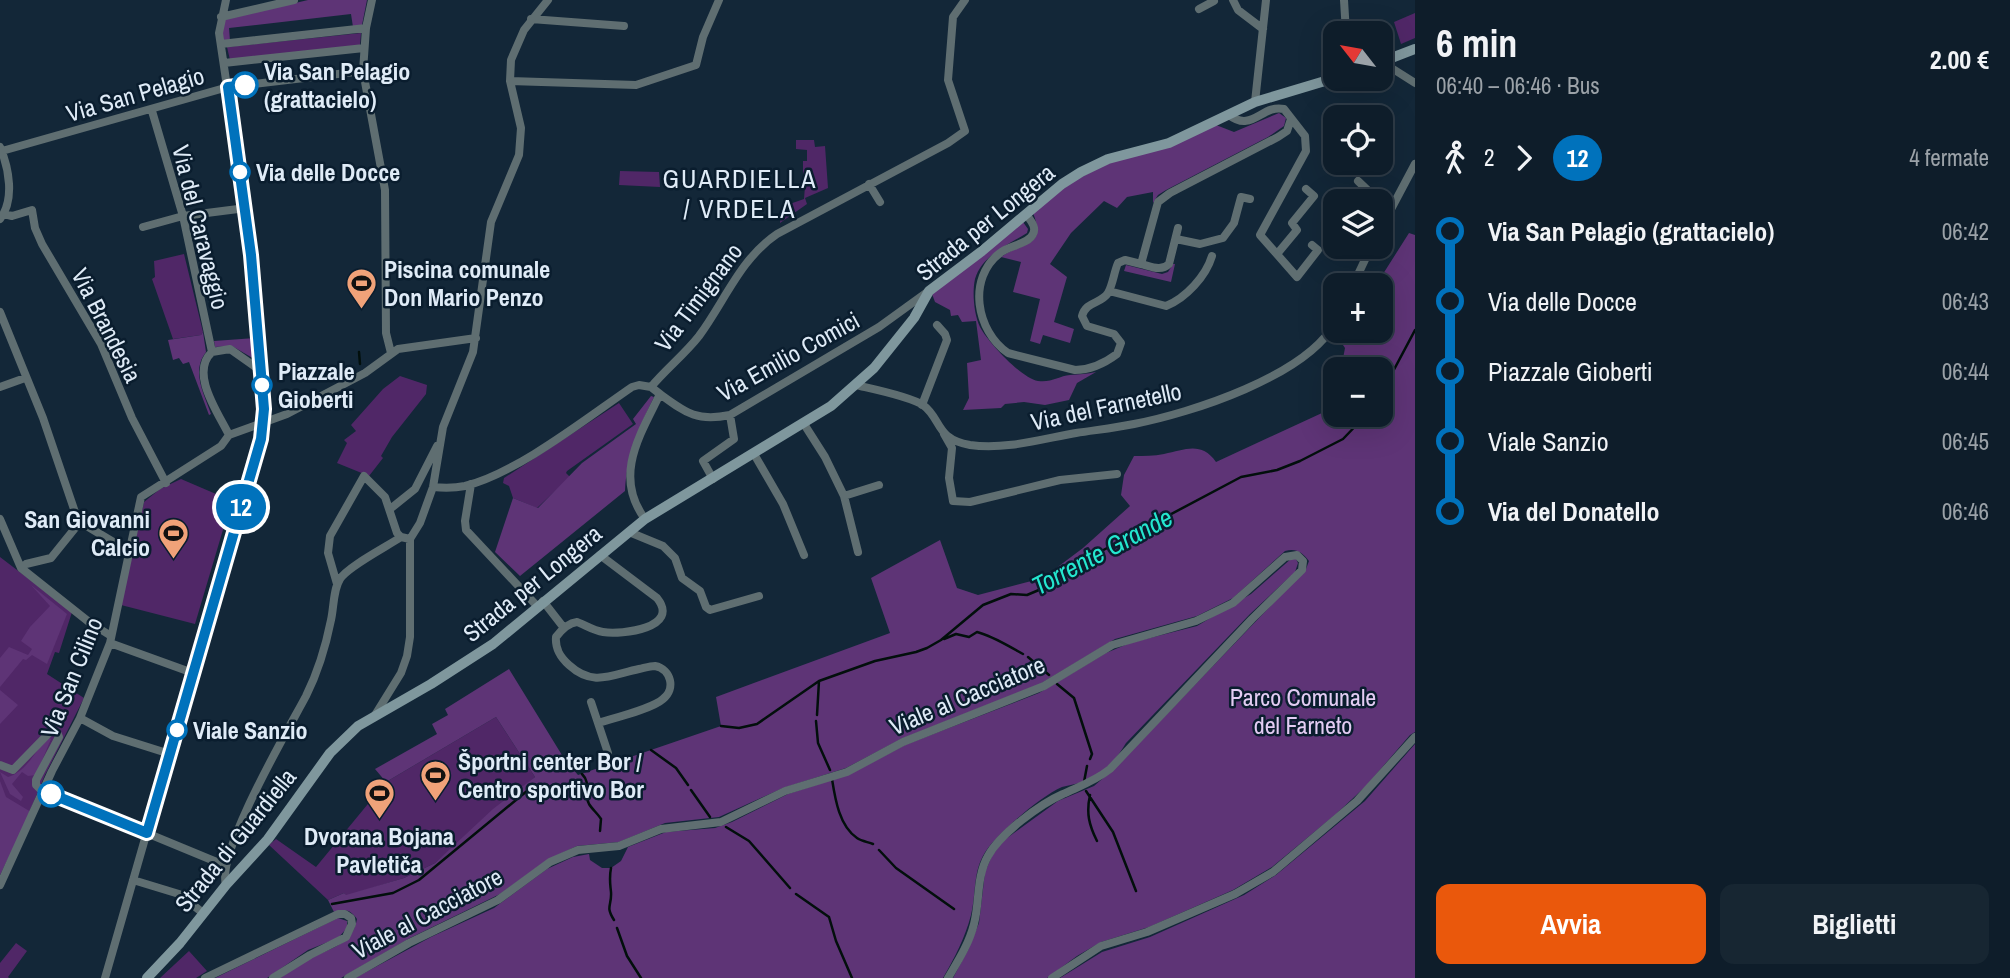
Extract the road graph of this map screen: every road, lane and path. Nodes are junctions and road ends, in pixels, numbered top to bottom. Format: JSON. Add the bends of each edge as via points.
{"nodes":[{"id":1,"x":226,"y":0,"type":"edge"},
{"id":2,"x":294,"y":0,"type":"edge"},
{"id":3,"x":372,"y":0,"type":"edge"},
{"id":4,"x":548,"y":0,"type":"edge"},
{"id":5,"x":719,"y":0,"type":"edge"},
{"id":6,"x":965,"y":0,"type":"edge"},
{"id":7,"x":1233,"y":0,"type":"edge"},
{"id":8,"x":1266,"y":0,"type":"edge"},
{"id":9,"x":1344,"y":0,"type":"edge"},
{"id":10,"x":1214,"y":1,"type":"edge"},
{"id":11,"x":1199,"y":9,"type":"dead end"},
{"id":12,"x":221,"y":17,"type":"junction"},
{"id":13,"x":531,"y":19,"type":"junction"},
{"id":14,"x":1345,"y":21,"type":"edge"},
{"id":15,"x":624,"y":26,"type":"dead end"},
{"id":16,"x":366,"y":28,"type":"junction"},
{"id":17,"x":1263,"y":29,"type":"junction"},
{"id":18,"x":221,"y":44,"type":"junction"},
{"id":19,"x":364,"y":48,"type":"junction"},
{"id":20,"x":1415,"y":49,"type":"edge"},
{"id":21,"x":1393,"y":58,"type":"edge"},
{"id":22,"x":224,"y":63,"type":"junction"},
{"id":23,"x":1393,"y":69,"type":"edge"},
{"id":24,"x":363,"y":71,"type":"junction"},
{"id":25,"x":510,"y":81,"type":"junction"},
{"id":26,"x":1323,"y":82,"type":"edge"},
{"id":27,"x":1415,"y":83,"type":"edge"},
{"id":28,"x":228,"y":87,"type":"junction"},
{"id":29,"x":1255,"y":102,"type":"junction"},
{"id":30,"x":152,"y":111,"type":"junction"},
{"id":31,"x":1229,"y":115,"type":"junction"},
{"id":32,"x":1291,"y":119,"type":"junction"},
{"id":33,"x":1,"y":149,"type":"edge"},
{"id":34,"x":1415,"y":164,"type":"edge"},
{"id":35,"x":1358,"y":181,"type":"dead end"},
{"id":36,"x":869,"y":184,"type":"junction"},
{"id":37,"x":1306,"y":189,"type":"dead end"},
{"id":38,"x":1366,"y":189,"type":"edge"},
{"id":39,"x":1250,"y":199,"type":"dead end"},
{"id":40,"x":880,"y":202,"type":"dead end"},
{"id":41,"x":1393,"y":205,"type":"edge"},
{"id":42,"x":246,"y":208,"type":"junction"},
{"id":43,"x":1026,"y":214,"type":"junction"},
{"id":44,"x":183,"y":216,"type":"junction"},
{"id":45,"x":2,"y":217,"type":"edge"},
{"id":46,"x":143,"y":227,"type":"dead end"},
{"id":47,"x":1178,"y":228,"type":"dead end"},
{"id":48,"x":1175,"y":239,"type":"junction"},
{"id":49,"x":1312,"y":245,"type":"dead end"},
{"id":50,"x":1277,"y":254,"type":"junction"},
{"id":51,"x":1212,"y":256,"type":"dead end"},
{"id":52,"x":1141,"y":264,"type":"junction"},
{"id":53,"x":929,"y":290,"type":"junction"},
{"id":54,"x":1109,"y":292,"type":"junction"},
{"id":55,"x":0,"y":312,"type":"edge"},
{"id":56,"x":937,"y":325,"type":"dead end"},
{"id":57,"x":476,"y":338,"type":"junction"},
{"id":58,"x":1323,"y":338,"type":"edge"},
{"id":59,"x":212,"y":352,"type":"junction"},
{"id":60,"x":391,"y":353,"type":"junction"},
{"id":61,"x":261,"y":372,"type":"junction"},
{"id":62,"x":25,"y":378,"type":"junction"},
{"id":63,"x":856,"y":385,"type":"junction"},
{"id":64,"x":0,"y":387,"type":"edge"},
{"id":65,"x":651,"y":387,"type":"junction"},
{"id":66,"x":660,"y":394,"type":"junction"},
{"id":67,"x":922,"y":405,"type":"junction"},
{"id":68,"x":730,"y":415,"type":"junction"},
{"id":69,"x":264,"y":424,"type":"junction"},
{"id":70,"x":804,"y":424,"type":"junction"},
{"id":71,"x":944,"y":434,"type":"junction"},
{"id":72,"x":229,"y":435,"type":"junction"},
{"id":73,"x":441,"y":437,"type":"junction"},
{"id":74,"x":754,"y":454,"type":"junction"},
{"id":75,"x":1117,"y":474,"type":"dead end"},
{"id":76,"x":713,"y":479,"type":"junction"},
{"id":77,"x":166,"y":483,"type":"junction"},
{"id":78,"x":471,"y":484,"type":"junction"},
{"id":79,"x":879,"y":485,"type":"dead end"},
{"id":80,"x":433,"y":487,"type":"junction"},
{"id":81,"x":844,"y":496,"type":"junction"},
{"id":82,"x":390,"y":509,"type":"junction"},
{"id":83,"x":0,"y":519,"type":"edge"},
{"id":84,"x":645,"y":519,"type":"junction"},
{"id":85,"x":80,"y":523,"type":"junction"},
{"id":86,"x":629,"y":532,"type":"junction"},
{"id":87,"x":406,"y":538,"type":"junction"},
{"id":88,"x":130,"y":552,"type":"junction"},
{"id":89,"x":858,"y":552,"type":"dead end"},
{"id":90,"x":600,"y":555,"type":"junction"},
{"id":91,"x":804,"y":555,"type":"dead end"},
{"id":92,"x":21,"y":568,"type":"junction"},
{"id":93,"x":337,"y":584,"type":"junction"},
{"id":94,"x":759,"y":596,"type":"dead end"},
{"id":95,"x":540,"y":604,"type":"junction"},
{"id":96,"x":564,"y":628,"type":"junction"},
{"id":97,"x":111,"y":640,"type":"junction"},
{"id":98,"x":193,"y":673,"type":"junction"},
{"id":99,"x":591,"y":702,"type":"dead end"},
{"id":100,"x":375,"y":715,"type":"junction"},
{"id":101,"x":80,"y":718,"type":"junction"},
{"id":102,"x":598,"y":723,"type":"junction"},
{"id":103,"x":1415,"y":737,"type":"edge"},
{"id":104,"x":608,"y":753,"type":"dead end"},
{"id":105,"x":170,"y":754,"type":"junction"},
{"id":106,"x":0,"y":765,"type":"edge"},
{"id":107,"x":44,"y":791,"type":"junction"},
{"id":108,"x":147,"y":833,"type":"junction"},
{"id":109,"x":225,"y":865,"type":"junction"},
{"id":110,"x":133,"y":880,"type":"junction"},
{"id":111,"x":0,"y":885,"type":"edge"},
{"id":112,"x":226,"y":885,"type":"junction"},
{"id":113,"x":203,"y":914,"type":"junction"},
{"id":114,"x":105,"y":978,"type":"edge"},
{"id":115,"x":147,"y":978,"type":"edge"},
{"id":116,"x":205,"y":978,"type":"edge"},
{"id":117,"x":273,"y":978,"type":"edge"},
{"id":118,"x":348,"y":978,"type":"edge"},
{"id":119,"x":948,"y":978,"type":"edge"},
{"id":120,"x":1052,"y":978,"type":"edge"}],
"edges":[{"from":1,"to":12,"type":"street"},
{"from":2,"to":12,"type":"street"},
{"from":3,"to":16,"type":"street"},
{"from":4,"to":13,"type":"street"},
{"from":5,"to":25,"type":"street","via":[[696,65],[636,85]]},
{"from":6,"to":36,"type":"street","name":"Via Timignano","via":[[953,17],[948,79],[965,131]]},
{"from":7,"to":17,"type":"street","via":[[1238,10]]},
{"from":8,"to":17,"type":"street"},
{"from":9,"to":14,"type":"street"},
{"from":10,"to":11,"type":"street"},
{"from":12,"to":18,"type":"street"},
{"from":13,"to":15,"type":"street"},
{"from":13,"to":25,"type":"street","via":[[513,51]]},
{"from":16,"to":18,"type":"street"},
{"from":16,"to":19,"type":"street"},
{"from":17,"to":29,"type":"street"},
{"from":18,"to":22,"type":"street"},
{"from":19,"to":22,"type":"street"},
{"from":19,"to":24,"type":"street"},
{"from":20,"to":21,"type":"street"},
{"from":22,"to":28,"type":"street"},
{"from":23,"to":27,"type":"street"},
{"from":24,"to":28,"type":"street","name":"Via San Pelagio"},
{"from":24,"to":60,"type":"street","via":[[385,190],[386,333]]},
{"from":25,"to":57,"type":"street","name":"Strada di Guardiella","via":[[520,114],[521,145],[491,222]]},
{"from":26,"to":29,"type":"street","name":"Strada per Longera"},
{"from":28,"to":30,"type":"street","name":"Via San Pelagio"},
{"from":28,"to":42,"type":"street"},
{"from":29,"to":31,"type":"street","name":"Strada per Longera"},
{"from":30,"to":33,"type":"street","name":"Via San Pelagio"},
{"from":30,"to":44,"type":"street","name":"Via del Caravaggio"},
{"from":31,"to":32,"type":"street","via":[[1245,122],[1279,108]]},
{"from":31,"to":43,"type":"street","name":"Strada per Longera","via":[[1169,143],[1108,159],[1081,172]]},
{"from":32,"to":50,"type":"street","via":[[1305,136],[1306,154],[1260,235]]},
{"from":32,"to":52,"type":"street","via":[[1287,131],[1265,145],[1162,197]]},
{"from":33,"to":45,"type":"street","via":[[9,191]]},
{"from":34,"to":41,"type":"street"},
{"from":35,"to":38,"type":"street"},
{"from":36,"to":40,"type":"street"},
{"from":36,"to":65,"type":"street","name":"Via Timignano","via":[[758,249],[698,337]]},
{"from":37,"to":50,"type":"street","via":[[1314,196],[1289,220],[1297,230]]},
{"from":39,"to":48,"type":"street","via":[[1241,197],[1234,223],[1223,238],[1200,244]]},
{"from":42,"to":44,"type":"street"},
{"from":42,"to":61,"type":"street"},
{"from":43,"to":53,"type":"street","name":"Strada per Longera"},
{"from":43,"to":54,"type":"street","via":[[1034,233],[993,259],[981,291],[982,320],[1000,348],[1075,370],[1100,364],[1117,354],[1121,343],[1114,334],[1087,326],[1082,316],[1088,305]]},
{"from":44,"to":46,"type":"street"},
{"from":44,"to":59,"type":"street","name":"Via del Caravaggio"},
{"from":45,"to":77,"type":"street","name":"Via Brandesia","via":[[32,210],[42,244],[101,344]]},
{"from":47,"to":48,"type":"street"},
{"from":48,"to":52,"type":"street","via":[[1166,267]]},
{"from":49,"to":50,"type":"street","via":[[1318,250],[1297,277]]},
{"from":51,"to":54,"type":"street","via":[[1208,271],[1166,306]]},
{"from":52,"to":54,"type":"street","via":[[1118,263]]},
{"from":53,"to":63,"type":"street","name":"Strada per Longera","via":[[898,340]]},
{"from":53,"to":68,"type":"street","name":"Via Emilio Comici","via":[[879,327]]},
{"from":55,"to":62,"type":"street"},
{"from":56,"to":67,"type":"street","via":[[947,340]]},
{"from":57,"to":60,"type":"street"},
{"from":57,"to":73,"type":"street","name":"Strada di Guardiella"},
{"from":58,"to":71,"type":"street","name":"Via del Farnetello","via":[[1279,374],[1226,397],[1136,424],[995,446],[968,444]]},
{"from":59,"to":61,"type":"street","via":[[230,349]]},
{"from":59,"to":72,"type":"street","via":[[204,363],[204,377]]},
{"from":60,"to":69,"type":"street","via":[[376,367]]},
{"from":61,"to":69,"type":"street"},
{"from":62,"to":64,"type":"street"},
{"from":62,"to":85,"type":"street"},
{"from":63,"to":67,"type":"street"},
{"from":63,"to":70,"type":"street","name":"Strada per Longera"},
{"from":65,"to":66,"type":"street","name":"Via Timignano"},
{"from":65,"to":78,"type":"street","via":[[632,387],[527,457]]},
{"from":66,"to":68,"type":"street","name":"Via Emilio Comici","via":[[699,417]]},
{"from":66,"to":84,"type":"street","via":[[630,468],[633,499]]},
{"from":67,"to":71,"type":"street"},
{"from":68,"to":76,"type":"street","via":[[734,439],[703,460]]},
{"from":69,"to":72,"type":"street"},
{"from":69,"to":98,"type":"street"},
{"from":70,"to":74,"type":"street","name":"Strada per Longera"},
{"from":70,"to":81,"type":"street"},
{"from":71,"to":75,"type":"street","via":[[952,448],[949,478],[953,502],[1060,480]]},
{"from":72,"to":77,"type":"street","name":"Via San Cilino","via":[[221,446]]},
{"from":73,"to":80,"type":"street","name":"Strada di Guardiella"},
{"from":73,"to":82,"type":"street","via":[[415,489]]},
{"from":74,"to":76,"type":"street","name":"Strada per Longera"},
{"from":74,"to":91,"type":"street","via":[[783,504]]},
{"from":76,"to":84,"type":"street","name":"Strada per Longera"},
{"from":77,"to":88,"type":"street","name":"Via San Cilino","via":[[141,497]]},
{"from":78,"to":80,"type":"street"},
{"from":78,"to":95,"type":"street","via":[[466,530]]},
{"from":79,"to":81,"type":"street"},
{"from":80,"to":87,"type":"street","name":"Strada di Guardiella","via":[[420,523]]},
{"from":81,"to":89,"type":"street"},
{"from":82,"to":87,"type":"street","via":[[397,533]]},
{"from":82,"to":93,"type":"street","via":[[382,492],[364,476],[330,536],[328,552]]},
{"from":83,"to":92,"type":"street"},
{"from":84,"to":86,"type":"street","name":"Strada per Longera"},
{"from":85,"to":88,"type":"street"},
{"from":85,"to":92,"type":"street","via":[[51,558]]},
{"from":86,"to":90,"type":"street","name":"Strada per Longera"},
{"from":86,"to":94,"type":"street","via":[[663,546],[675,558],[682,578],[700,591],[710,610]]},
{"from":87,"to":93,"type":"street","via":[[347,569]]},
{"from":87,"to":100,"type":"street","name":"Strada di Guardiella","via":[[407,656]]},
{"from":88,"to":97,"type":"street","name":"Via San Cilino"},
{"from":90,"to":95,"type":"street","name":"Strada per Longera"},
{"from":90,"to":96,"type":"street","via":[[657,598],[662,615],[654,625],[635,630],[603,632],[577,622]]},
{"from":92,"to":97,"type":"street"},
{"from":93,"to":109,"type":"street","via":[[313,678],[261,779]]},
{"from":95,"to":96,"type":"street"},
{"from":95,"to":100,"type":"street","name":"Strada per Longera","via":[[493,644]]},
{"from":96,"to":102,"type":"street","via":[[556,637],[557,650],[581,675],[603,678],[653,666],[669,677],[670,690],[663,700]]},
{"from":97,"to":98,"type":"street"},
{"from":97,"to":101,"type":"street","name":"Via San Cilino"},
{"from":98,"to":105,"type":"street"},
{"from":99,"to":102,"type":"street"},
{"from":100,"to":112,"type":"street","name":"Strada di Guardiella","via":[[330,753],[268,839]]},
{"from":101,"to":105,"type":"street","via":[[113,736]]},
{"from":101,"to":107,"type":"street","name":"Via San Cilino"},
{"from":102,"to":104,"type":"street"},
{"from":103,"to":120,"type":"street","via":[[1357,801],[1273,872],[1236,894],[1157,928],[1101,946]]},
{"from":105,"to":108,"type":"street"},
{"from":106,"to":107,"type":"street","via":[[13,770],[47,733],[57,732],[59,737],[36,780]]},
{"from":107,"to":108,"type":"street"},
{"from":107,"to":111,"type":"street","name":"Via San Cilino"},
{"from":108,"to":109,"type":"street"},
{"from":108,"to":110,"type":"street"},
{"from":109,"to":112,"type":"street"},
{"from":110,"to":113,"type":"street","via":[[179,894]]},
{"from":110,"to":114,"type":"street"},
{"from":112,"to":113,"type":"street","name":"Strada di Guardiella"},
{"from":113,"to":115,"type":"street","name":"Strada di Guardiella"},
{"from":116,"to":117,"type":"street","name":"Viale al Cacciatore","via":[[338,914],[351,918],[345,937]]},
{"from":118,"to":119,"type":"street","name":"Viale al Cacciatore","via":[[498,900],[550,862],[578,850],[619,846],[661,829],[721,822],[785,791],[847,772],[903,742],[1044,686],[1112,645],[1196,621],[1233,603],[1286,556],[1297,555],[1303,561],[1302,570],[1110,769],[1097,780],[1045,804],[995,846],[980,876],[975,924]]}]}
